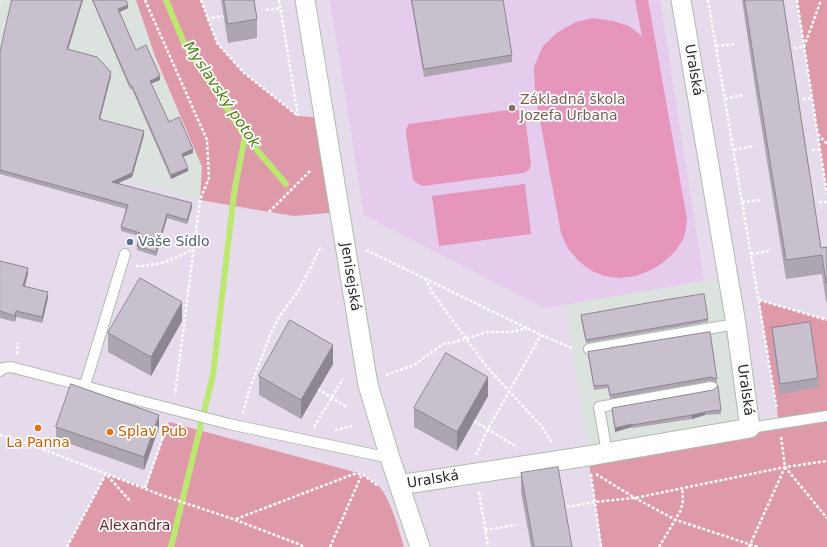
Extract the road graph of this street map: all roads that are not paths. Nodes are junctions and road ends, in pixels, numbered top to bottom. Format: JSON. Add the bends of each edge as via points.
{"nodes":[{"id":1,"x":305,"y":0,"type":"edge"},
{"id":2,"x":681,"y":0,"type":"edge"},
{"id":3,"x":125,"y":254,"type":"dead end"},
{"id":4,"x":736,"y":324,"type":"junction"},
{"id":5,"x":589,"y":349,"type":"road end"},
{"id":6,"x":0,"y":371,"type":"edge"},
{"id":7,"x":85,"y":385,"type":"junction"},
{"id":8,"x":712,"y":387,"type":"dead end"},
{"id":9,"x":827,"y":416,"type":"edge"},
{"id":10,"x":750,"y":428,"type":"junction"},
{"id":11,"x":607,"y":453,"type":"junction"},
{"id":12,"x":390,"y":458,"type":"junction"},
{"id":13,"x":399,"y":485,"type":"junction"},
{"id":14,"x":420,"y":547,"type":"edge"}],
"edges":[{"from":1,"to":12,"type":"street","name":"Jenisejská","via":[[368,385]]},
{"from":2,"to":4,"type":"street","name":"Uralská"},
{"from":3,"to":7,"type":"lane"},
{"from":4,"to":5,"type":"lane"},
{"from":4,"to":10,"type":"street","name":"Uralská"},
{"from":6,"to":7,"type":"lane","via":[[11,367]]},
{"from":7,"to":12,"type":"lane","via":[[177,407],[229,424]]},
{"from":8,"to":11,"type":"lane","via":[[600,408]]},
{"from":9,"to":10,"type":"lane"},
{"from":10,"to":11,"type":"street","name":"Uralská"},
{"from":11,"to":13,"type":"street","name":"Uralská"},
{"from":12,"to":13,"type":"street","name":"Jenisejská"},
{"from":13,"to":14,"type":"street","name":"Jenisejská"}]}
